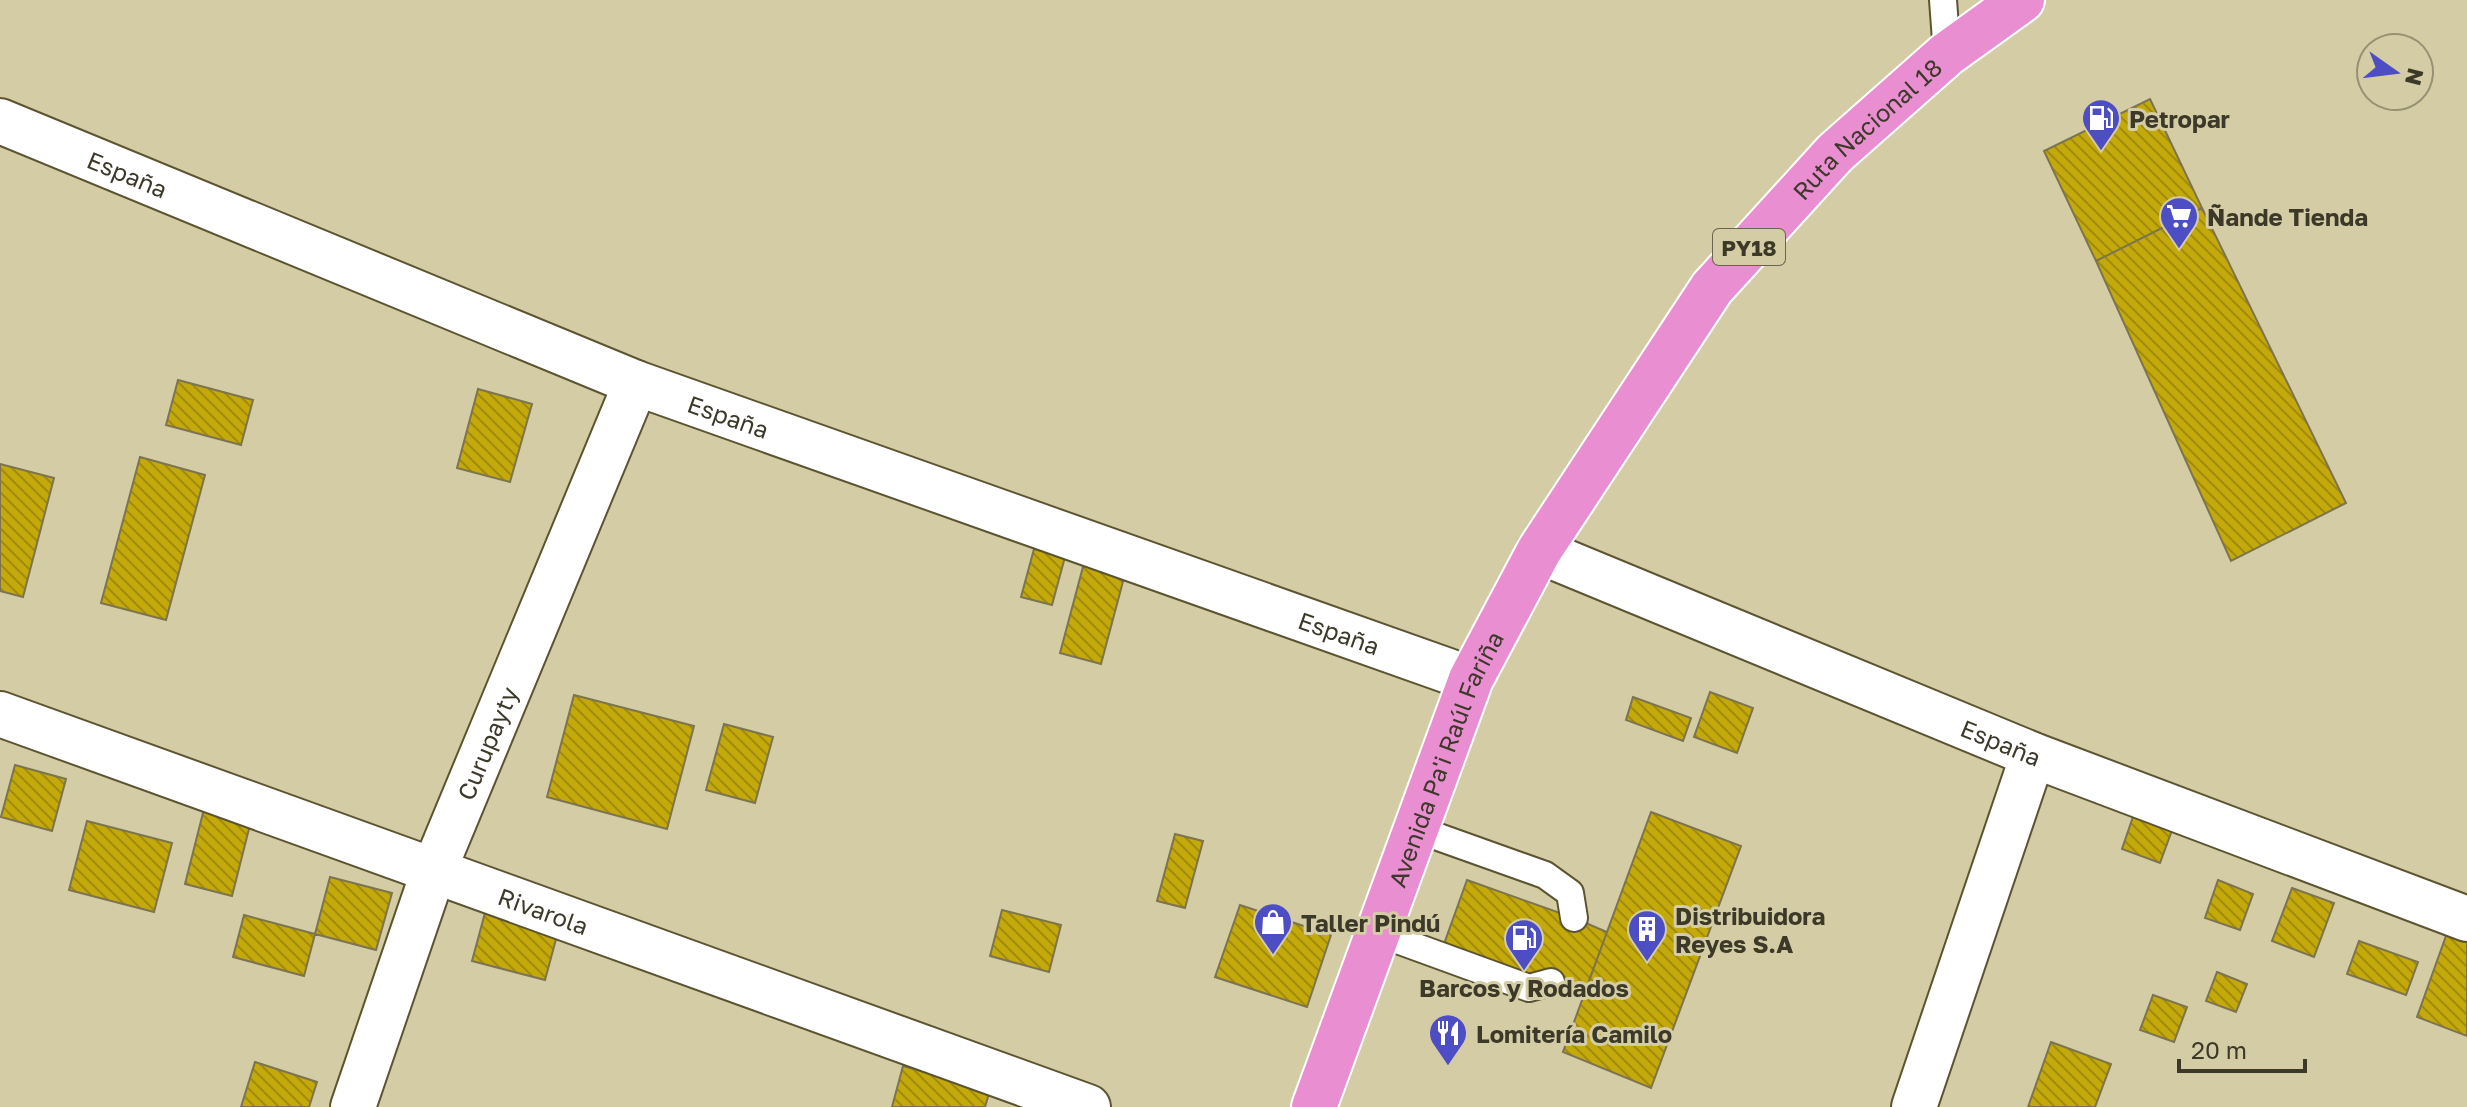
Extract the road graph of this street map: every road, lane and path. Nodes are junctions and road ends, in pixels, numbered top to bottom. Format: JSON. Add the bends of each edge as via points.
{"nodes":[{"id":1,"x":1943,"y":0,"type":"edge"},
{"id":2,"x":2022,"y":0,"type":"edge"},
{"id":3,"x":1947,"y":54,"type":"junction"},
{"id":4,"x":0,"y":121,"type":"edge"},
{"id":5,"x":636,"y":383,"type":"junction"},
{"id":6,"x":1539,"y":551,"type":"junction"},
{"id":7,"x":1471,"y":679,"type":"junction"},
{"id":8,"x":0,"y":714,"type":"edge"},
{"id":9,"x":2033,"y":755,"type":"junction"},
{"id":10,"x":1416,"y":829,"type":"junction"},
{"id":11,"x":434,"y":870,"type":"junction"},
{"id":12,"x":1574,"y":918,"type":"dead end"},
{"id":13,"x":2467,"y":919,"type":"edge"},
{"id":14,"x":1378,"y":933,"type":"junction"},
{"id":15,"x":1551,"y":982,"type":"dead end"},
{"id":16,"x":353,"y":1107,"type":"edge"},
{"id":17,"x":1088,"y":1107,"type":"edge"},
{"id":18,"x":1314,"y":1107,"type":"edge"},
{"id":19,"x":1914,"y":1107,"type":"edge"}],
"edges":[{"from":1,"to":3,"type":"lane"},
{"from":2,"to":3,"type":"highway","name":"Ruta Nacional 18","number":"PY18"},
{"from":3,"to":6,"type":"highway","name":"Ruta Nacional 18","number":"PY18","via":[[1835,153],[1712,288]]},
{"from":4,"to":5,"type":"street","name":"España"},
{"from":5,"to":7,"type":"street","name":"España"},
{"from":5,"to":11,"type":"street","name":"Curupayty"},
{"from":6,"to":7,"type":"highway","name":"Avenida Pa'i Raúl Fariña","number":"PY18"},
{"from":6,"to":9,"type":"street","name":"España"},
{"from":7,"to":10,"type":"highway","name":"Avenida Pa'i Raúl Fariña","number":"PY18"},
{"from":8,"to":11,"type":"street","name":"Rivarola"},
{"from":9,"to":13,"type":"street","name":"España"},
{"from":9,"to":19,"type":"street"},
{"from":10,"to":12,"type":"lane","via":[[1545,875],[1570,893]]},
{"from":10,"to":14,"type":"highway","name":"Avenida Pa'i Raúl Fariña","number":"PY18"},
{"from":11,"to":16,"type":"street","name":"Curupayty"},
{"from":11,"to":17,"type":"street","name":"Rivarola"},
{"from":14,"to":15,"type":"lane","via":[[1529,988]]},
{"from":14,"to":18,"type":"highway","name":"Avenida Pa'i Raúl Fariña","number":"PY18"}]}
